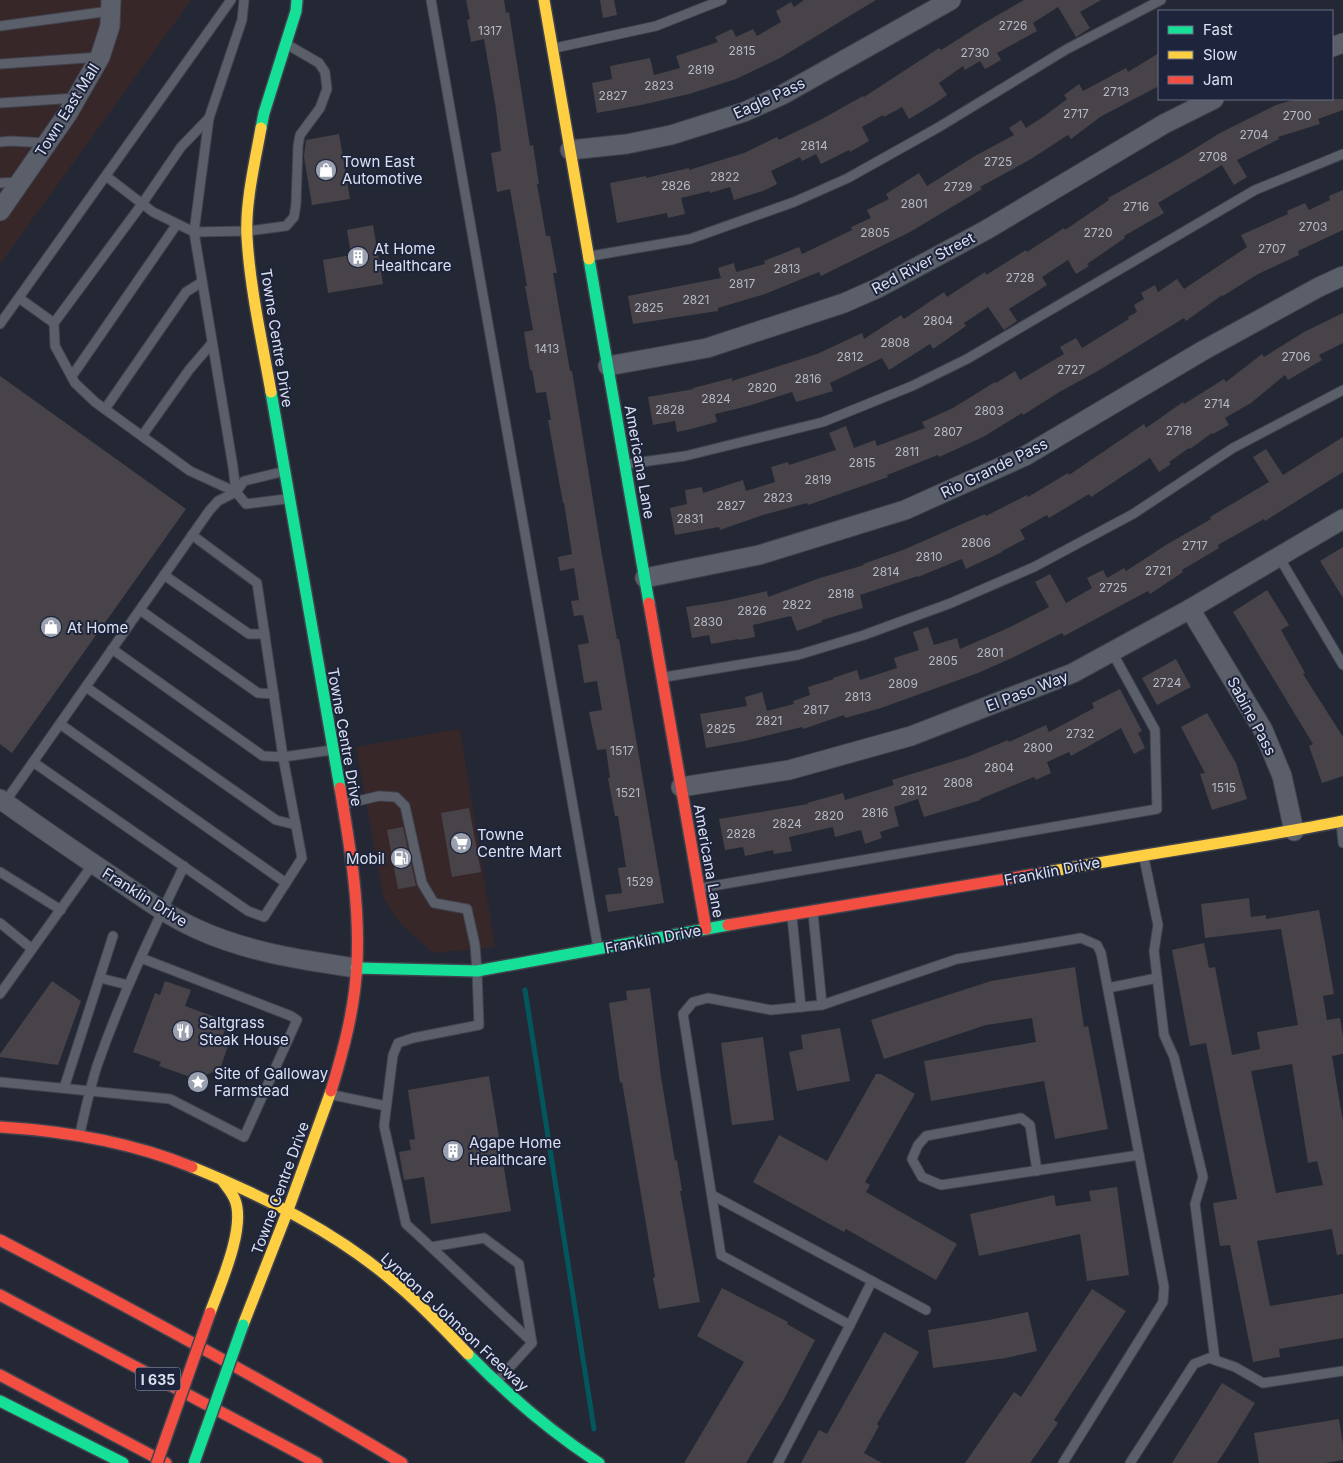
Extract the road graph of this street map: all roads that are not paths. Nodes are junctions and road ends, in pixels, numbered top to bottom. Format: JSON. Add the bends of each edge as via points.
{"nodes":[{"id":1,"x":231,"y":0,"type":"edge"},
{"id":2,"x":244,"y":0,"type":"edge"},
{"id":3,"x":297,"y":0,"type":"edge"},
{"id":4,"x":431,"y":0,"type":"edge"},
{"id":5,"x":544,"y":0,"type":"edge"},
{"id":6,"x":722,"y":0,"type":"edge"},
{"id":7,"x":951,"y":0,"type":"edge"},
{"id":8,"x":1161,"y":0,"type":"edge"},
{"id":9,"x":111,"y":6,"type":"edge"},
{"id":10,"x":0,"y":26,"type":"edge"},
{"id":11,"x":286,"y":44,"type":"junction"},
{"id":12,"x":552,"y":48,"type":"junction"},
{"id":13,"x":100,"y":57,"type":"junction"},
{"id":14,"x":0,"y":64,"type":"edge"},
{"id":15,"x":76,"y":98,"type":"junction"},
{"id":16,"x":1212,"y":100,"type":"edge"},
{"id":17,"x":0,"y":103,"type":"edge"},
{"id":18,"x":209,"y":118,"type":"junction"},
{"id":19,"x":0,"y":142,"type":"edge"},
{"id":20,"x":46,"y":144,"type":"junction"},
{"id":21,"x":570,"y":150,"type":"junction"},
{"id":22,"x":1343,"y":154,"type":"edge"},
{"id":23,"x":106,"y":176,"type":"junction"},
{"id":24,"x":20,"y":182,"type":"junction"},
{"id":25,"x":0,"y":184,"type":"edge"},
{"id":26,"x":142,"y":204,"type":"junction"},
{"id":27,"x":0,"y":211,"type":"edge"},
{"id":28,"x":177,"y":224,"type":"junction"},
{"id":29,"x":248,"y":231,"type":"junction"},
{"id":30,"x":194,"y":232,"type":"junction"},
{"id":31,"x":589,"y":257,"type":"junction"},
{"id":32,"x":1343,"y":276,"type":"edge"},
{"id":33,"x":202,"y":282,"type":"junction"},
{"id":34,"x":18,"y":298,"type":"junction"},
{"id":35,"x":54,"y":323,"type":"junction"},
{"id":36,"x":0,"y":324,"type":"edge"},
{"id":37,"x":212,"y":343,"type":"junction"},
{"id":38,"x":608,"y":366,"type":"junction"},
{"id":39,"x":72,"y":376,"type":"junction"},
{"id":40,"x":1343,"y":390,"type":"edge"},
{"id":41,"x":105,"y":409,"type":"junction"},
{"id":42,"x":142,"y":436,"type":"junction"},
{"id":43,"x":625,"y":464,"type":"junction"},
{"id":44,"x":284,"y":472,"type":"junction"},
{"id":45,"x":236,"y":492,"type":"junction"},
{"id":46,"x":289,"y":498,"type":"junction"},
{"id":47,"x":1343,"y":519,"type":"edge"},
{"id":48,"x":192,"y":536,"type":"junction"},
{"id":49,"x":1279,"y":557,"type":"junction"},
{"id":50,"x":164,"y":575,"type":"junction"},
{"id":51,"x":644,"y":578,"type":"junction"},
{"id":52,"x":1190,"y":609,"type":"junction"},
{"id":53,"x":140,"y":610,"type":"junction"},
{"id":54,"x":265,"y":634,"type":"junction"},
{"id":55,"x":112,"y":649,"type":"junction"},
{"id":56,"x":1112,"y":652,"type":"junction"},
{"id":57,"x":1343,"y":665,"type":"edge"},
{"id":58,"x":662,"y":678,"type":"junction"},
{"id":59,"x":86,"y":687,"type":"junction"},
{"id":60,"x":274,"y":694,"type":"junction"},
{"id":61,"x":60,"y":724,"type":"junction"},
{"id":62,"x":332,"y":750,"type":"junction"},
{"id":63,"x":283,"y":757,"type":"junction"},
{"id":64,"x":33,"y":762,"type":"junction"},
{"id":65,"x":681,"y":787,"type":"junction"},
{"id":66,"x":2,"y":801,"type":"edge"},
{"id":67,"x":342,"y":805,"type":"junction"},
{"id":68,"x":1342,"y":821,"type":"edge"},
{"id":69,"x":296,"y":825,"type":"junction"},
{"id":70,"x":1294,"y":831,"type":"junction"},
{"id":71,"x":1343,"y":843,"type":"edge"},
{"id":72,"x":1143,"y":854,"type":"junction"},
{"id":73,"x":93,"y":864,"type":"junction"},
{"id":74,"x":184,"y":866,"type":"junction"},
{"id":75,"x":0,"y":872,"type":"edge"},
{"id":76,"x":286,"y":883,"type":"junction"},
{"id":77,"x":698,"y":888,"type":"junction"},
{"id":78,"x":61,"y":910,"type":"junction"},
{"id":79,"x":162,"y":910,"type":"junction"},
{"id":80,"x":813,"y":911,"type":"junction"},
{"id":81,"x":792,"y":914,"type":"junction"},
{"id":82,"x":0,"y":923,"type":"edge"},
{"id":83,"x":706,"y":929,"type":"junction"},
{"id":84,"x":113,"y":936,"type":"dead end"},
{"id":85,"x":32,"y":949,"type":"junction"},
{"id":86,"x":598,"y":950,"type":"junction"},
{"id":87,"x":141,"y":958,"type":"junction"},
{"id":88,"x":356,"y":968,"type":"junction"},
{"id":89,"x":477,"y":971,"type":"junction"},
{"id":90,"x":100,"y":978,"type":"junction"},
{"id":91,"x":1157,"y":978,"type":"junction"},
{"id":92,"x":128,"y":986,"type":"junction"},
{"id":93,"x":1108,"y":988,"type":"junction"},
{"id":94,"x":0,"y":994,"type":"edge"},
{"id":95,"x":822,"y":1005,"type":"junction"},
{"id":96,"x":800,"y":1007,"type":"junction"},
{"id":97,"x":0,"y":1082,"type":"edge"},
{"id":98,"x":64,"y":1088,"type":"junction"},
{"id":99,"x":91,"y":1091,"type":"junction"},
{"id":100,"x":330,"y":1094,"type":"junction"},
{"id":101,"x":386,"y":1106,"type":"junction"},
{"id":102,"x":0,"y":1127,"type":"edge"},
{"id":103,"x":79,"y":1136,"type":"junction"},
{"id":104,"x":1139,"y":1155,"type":"junction"},
{"id":105,"x":1037,"y":1170,"type":"junction"},
{"id":106,"x":222,"y":1180,"type":"junction"},
{"id":107,"x":712,"y":1195,"type":"junction"},
{"id":108,"x":288,"y":1212,"type":"junction"},
{"id":109,"x":0,"y":1240,"type":"edge"},
{"id":110,"x":431,"y":1247,"type":"junction"},
{"id":111,"x":872,"y":1281,"type":"junction"},
{"id":112,"x":0,"y":1294,"type":"edge"},
{"id":113,"x":926,"y":1310,"type":"dead end"},
{"id":114,"x":850,"y":1325,"type":"junction"},
{"id":115,"x":532,"y":1343,"type":"junction"},
{"id":116,"x":1215,"y":1360,"type":"junction"},
{"id":117,"x":1343,"y":1370,"type":"edge"},
{"id":118,"x":0,"y":1375,"type":"edge"},
{"id":119,"x":496,"y":1382,"type":"junction"},
{"id":120,"x":0,"y":1401,"type":"edge"},
{"id":121,"x":123,"y":1463,"type":"edge"},
{"id":122,"x":157,"y":1463,"type":"edge"},
{"id":123,"x":166,"y":1463,"type":"edge"},
{"id":124,"x":194,"y":1463,"type":"edge"},
{"id":125,"x":317,"y":1463,"type":"edge"},
{"id":126,"x":402,"y":1463,"type":"edge"},
{"id":127,"x":599,"y":1463,"type":"edge"},
{"id":128,"x":778,"y":1463,"type":"edge"},
{"id":129,"x":1063,"y":1463,"type":"edge"},
{"id":130,"x":1130,"y":1463,"type":"edge"}],
"edges":[{"from":1,"to":23,"type":"lane"},
{"from":2,"to":18,"type":"lane","via":[[242,20]]},
{"from":3,"to":11,"type":"main road","name":"Towne Centre Drive"},
{"from":4,"to":86,"type":"lane"},
{"from":5,"to":12,"type":"main road","name":"Americana Lane"},
{"from":6,"to":12,"type":"lane","via":[[656,26]]},
{"from":7,"to":21,"type":"street","name":"Eagle Pass","via":[[782,95],[744,112],[671,136]]},
{"from":8,"to":31,"type":"lane","via":[[1067,49],[848,178],[794,202],[690,239]]},
{"from":9,"to":10,"type":"lane"},
{"from":9,"to":13,"type":"street","name":"Town East Mall","via":[[110,26]]},
{"from":11,"to":29,"type":"main road","name":"Towne Centre Drive","via":[[264,113],[251,180]]},
{"from":11,"to":29,"type":"lane","via":[[319,63],[325,72],[327,89],[320,108],[300,135],[294,217],[286,226]]},
{"from":12,"to":21,"type":"main road","name":"Americana Lane"},
{"from":13,"to":14,"type":"lane"},
{"from":13,"to":15,"type":"street","name":"Town East Mall"},
{"from":15,"to":17,"type":"lane"},
{"from":15,"to":20,"type":"street","name":"Town East Mall"},
{"from":16,"to":38,"type":"street","name":"Red River Street","via":[[1164,124],[986,230],[844,303],[707,348]]},
{"from":18,"to":26,"type":"lane","via":[[181,147]]},
{"from":18,"to":30,"type":"lane"},
{"from":19,"to":20,"type":"lane"},
{"from":20,"to":24,"type":"street","name":"Town East Mall"},
{"from":21,"to":31,"type":"main road","name":"Americana Lane"},
{"from":22,"to":43,"type":"lane","via":[[1255,190],[967,359],[912,386],[822,422],[685,456]]},
{"from":23,"to":26,"type":"lane"},
{"from":23,"to":34,"type":"lane"},
{"from":24,"to":25,"type":"lane"},
{"from":24,"to":27,"type":"street","name":"Town East Mall"},
{"from":26,"to":28,"type":"lane"},
{"from":26,"to":35,"type":"lane"},
{"from":28,"to":30,"type":"lane"},
{"from":28,"to":39,"type":"lane"},
{"from":29,"to":30,"type":"lane"},
{"from":29,"to":44,"type":"main road","name":"Towne Centre Drive","via":[[252,287]]},
{"from":30,"to":33,"type":"lane"},
{"from":31,"to":38,"type":"main road","name":"Americana Lane"},
{"from":32,"to":51,"type":"street","name":"Rio Grande Pass","via":[[1204,350],[1025,456],[905,510],[759,556]]},
{"from":33,"to":37,"type":"lane"},
{"from":33,"to":41,"type":"lane","via":[[186,292]]},
{"from":34,"to":35,"type":"lane"},
{"from":34,"to":36,"type":"lane"},
{"from":35,"to":39,"type":"lane","via":[[55,346]]},
{"from":37,"to":42,"type":"lane"},
{"from":37,"to":45,"type":"lane"},
{"from":38,"to":43,"type":"main road","name":"Americana Lane"},
{"from":39,"to":41,"type":"lane","via":[[75,383]]},
{"from":40,"to":58,"type":"lane","via":[[1234,448],[1133,514],[1034,567],[951,603],[798,655]]},
{"from":41,"to":42,"type":"lane"},
{"from":42,"to":45,"type":"lane","via":[[190,471]]},
{"from":43,"to":51,"type":"main road","name":"Americana Lane"},
{"from":44,"to":45,"type":"lane","via":[[244,481]]},
{"from":44,"to":46,"type":"main road","name":"Towne Centre Drive"},
{"from":45,"to":46,"type":"lane","via":[[246,504]]},
{"from":45,"to":48,"type":"lane","via":[[218,501]]},
{"from":46,"to":62,"type":"main road","name":"Towne Centre Drive"},
{"from":47,"to":49,"type":"street","name":"El Paso Way"},
{"from":48,"to":50,"type":"lane"},
{"from":48,"to":54,"type":"lane","via":[[257,583]]},
{"from":49,"to":52,"type":"street","name":"El Paso Way"},
{"from":49,"to":57,"type":"lane"},
{"from":50,"to":53,"type":"lane"},
{"from":50,"to":54,"type":"lane","via":[[249,634]]},
{"from":51,"to":58,"type":"main road","name":"Americana Lane"},
{"from":52,"to":56,"type":"street","name":"El Paso Way"},
{"from":52,"to":70,"type":"street","name":"Sabine Pass","via":[[1263,730],[1282,776]]},
{"from":53,"to":55,"type":"lane"},
{"from":53,"to":60,"type":"lane","via":[[258,693]]},
{"from":54,"to":60,"type":"lane"},
{"from":55,"to":59,"type":"lane"},
{"from":55,"to":63,"type":"lane","via":[[263,756]]},
{"from":56,"to":65,"type":"street","name":"El Paso Way","via":[[1073,673],[911,736],[789,770]]},
{"from":56,"to":77,"type":"lane","via":[[1155,730],[1157,809]]},
{"from":58,"to":65,"type":"main road","name":"Americana Lane"},
{"from":59,"to":61,"type":"lane"},
{"from":59,"to":69,"type":"lane","via":[[276,820]]},
{"from":60,"to":63,"type":"lane"},
{"from":61,"to":64,"type":"lane"},
{"from":61,"to":76,"type":"lane"},
{"from":62,"to":63,"type":"lane"},
{"from":62,"to":67,"type":"main road","name":"Towne Centre Drive"},
{"from":63,"to":69,"type":"lane"},
{"from":64,"to":66,"type":"lane"},
{"from":64,"to":74,"type":"lane"},
{"from":65,"to":77,"type":"main road","name":"Americana Lane"},
{"from":66,"to":73,"type":"street","name":"Franklin Drive"},
{"from":67,"to":88,"type":"main road","name":"Towne Centre Drive","via":[[356,898]]},
{"from":67,"to":89,"type":"lane","via":[[379,796],[396,797],[405,806],[422,883],[434,903],[467,909]]},
{"from":68,"to":70,"type":"main road","name":"Franklin Drive"},
{"from":68,"to":71,"type":"lane"},
{"from":69,"to":76,"type":"lane","via":[[302,858]]},
{"from":70,"to":72,"type":"main road","name":"Franklin Drive"},
{"from":72,"to":80,"type":"main road","name":"Franklin Drive","via":[[1002,881]]},
{"from":72,"to":91,"type":"lane","via":[[1158,925],[1154,951]]},
{"from":73,"to":78,"type":"lane"},
{"from":73,"to":79,"type":"street","name":"Franklin Drive"},
{"from":74,"to":76,"type":"lane","via":[[248,911],[264,917]]},
{"from":74,"to":79,"type":"lane"},
{"from":75,"to":78,"type":"lane"},
{"from":77,"to":83,"type":"main road","name":"Americana Lane"},
{"from":78,"to":85,"type":"lane"},
{"from":79,"to":87,"type":"lane"},
{"from":79,"to":88,"type":"street","name":"Franklin Drive","via":[[197,929],[253,949]]},
{"from":80,"to":81,"type":"main road","name":"Franklin Drive"},
{"from":80,"to":95,"type":"lane"},
{"from":81,"to":83,"type":"main road","name":"Franklin Drive"},
{"from":81,"to":96,"type":"lane"},
{"from":82,"to":85,"type":"lane"},
{"from":83,"to":86,"type":"main road","name":"Franklin Drive"},
{"from":84,"to":90,"type":"lane"},
{"from":85,"to":94,"type":"lane"},
{"from":86,"to":89,"type":"main road","name":"Franklin Drive"},
{"from":87,"to":92,"type":"lane"},
{"from":87,"to":99,"type":"lane","via":[[297,1020],[244,1137],[170,1099]]},
{"from":88,"to":89,"type":"main road","name":"Franklin Drive"},
{"from":88,"to":100,"type":"main road","name":"Towne Centre Drive","via":[[344,1046]]},
{"from":89,"to":101,"type":"lane","via":[[479,1025],[398,1043],[393,1054]]},
{"from":90,"to":92,"type":"lane"},
{"from":90,"to":98,"type":"lane"},
{"from":91,"to":93,"type":"lane"},
{"from":91,"to":116,"type":"lane","via":[[1164,1035],[1174,1057],[1202,1177],[1195,1204]]},
{"from":92,"to":99,"type":"lane","via":[[96,1068]]},
{"from":93,"to":95,"type":"lane","via":[[1097,945],[1081,938],[957,959]]},
{"from":93,"to":104,"type":"lane"},
{"from":95,"to":96,"type":"lane"},
{"from":96,"to":107,"type":"lane","via":[[771,1010],[708,998],[692,1002],[683,1014]]},
{"from":97,"to":98,"type":"lane"},
{"from":98,"to":99,"type":"lane"},
{"from":99,"to":103,"type":"lane"},
{"from":100,"to":101,"type":"lane"},
{"from":100,"to":108,"type":"main road","name":"Towne Centre Drive"},
{"from":101,"to":110,"type":"lane","via":[[384,1126],[406,1224]]},
{"from":102,"to":103,"type":"main road","name":"Lyndon B Johnson Freeway"},
{"from":103,"to":106,"type":"main road","name":"Lyndon B Johnson Freeway","via":[[132,1146]]},
{"from":104,"to":105,"type":"lane"},
{"from":104,"to":129,"type":"lane","via":[[1164,1287],[1163,1302]]},
{"from":105,"to":105,"type":"lane","via":[[941,1185],[922,1177],[912,1159],[926,1136],[1021,1118],[1030,1125]]},
{"from":106,"to":108,"type":"main road","name":"Lyndon B Johnson Freeway"},
{"from":106,"to":122,"type":"main road","bridge":true,"via":[[236,1201],[238,1233]]},
{"from":107,"to":111,"type":"lane"},
{"from":107,"to":114,"type":"lane","via":[[721,1255]]},
{"from":108,"to":119,"type":"main road","name":"Lyndon B Johnson Freeway","via":[[366,1260],[409,1295]]},
{"from":108,"to":124,"type":"main road","name":"Towne Centre Drive","bridge":true,"via":[[243,1325]]},
{"from":109,"to":126,"type":"main road","via":[[188,1339]]},
{"from":110,"to":115,"type":"lane"},
{"from":110,"to":115,"type":"lane","via":[[484,1238],[519,1264]]},
{"from":111,"to":113,"type":"lane"},
{"from":111,"to":114,"type":"lane"},
{"from":112,"to":125,"type":"main road","number":"I 635"},
{"from":114,"to":128,"type":"lane"},
{"from":115,"to":119,"type":"lane"},
{"from":116,"to":117,"type":"lane","via":[[1263,1383]]},
{"from":116,"to":130,"type":"lane","via":[[1209,1358],[1194,1364]]},
{"from":118,"to":123,"type":"main road"},
{"from":119,"to":127,"type":"main road","name":"Lyndon B Johnson Freeway","via":[[577,1449]]},
{"from":120,"to":121,"type":"main road"}]}
